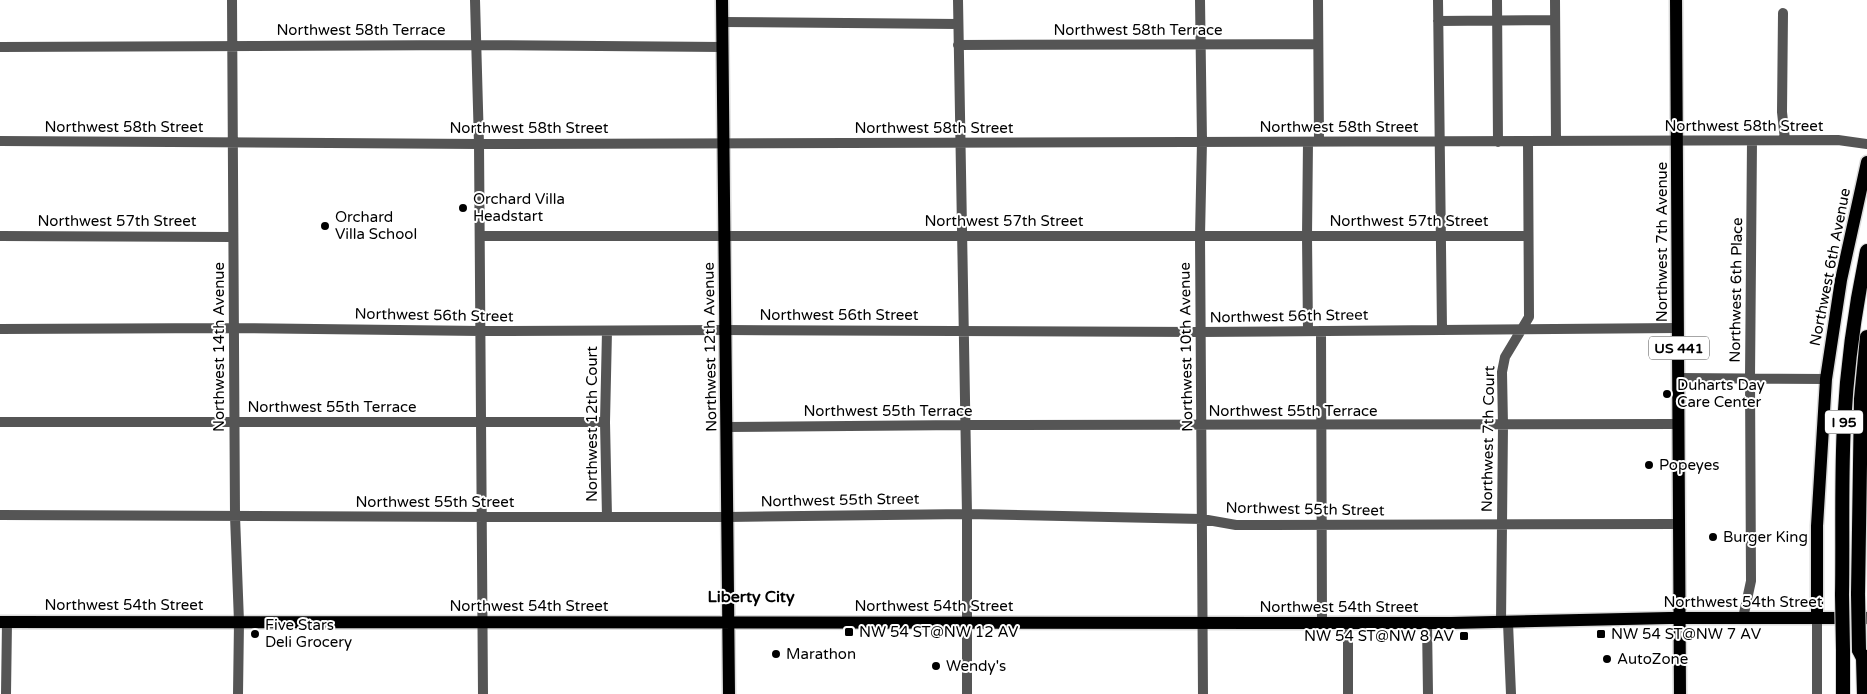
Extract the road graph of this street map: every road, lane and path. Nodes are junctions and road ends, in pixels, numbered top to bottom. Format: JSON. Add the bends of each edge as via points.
{"nodes":[{"id":1,"x":232,"y":0,"type":"edge"},
{"id":2,"x":475,"y":0,"type":"edge"},
{"id":3,"x":722,"y":0,"type":"edge"},
{"id":4,"x":958,"y":0,"type":"edge"},
{"id":5,"x":1200,"y":0,"type":"edge"},
{"id":6,"x":1318,"y":0,"type":"edge"},
{"id":7,"x":1438,"y":0,"type":"edge"},
{"id":8,"x":1497,"y":0,"type":"edge"},
{"id":9,"x":1555,"y":0,"type":"edge"},
{"id":10,"x":1676,"y":0,"type":"edge"},
{"id":11,"x":1783,"y":13,"type":"dead end"},
{"id":12,"x":1497,"y":20,"type":"junction"},
{"id":13,"x":1555,"y":20,"type":"junction"},
{"id":14,"x":1438,"y":21,"type":"junction"},
{"id":15,"x":722,"y":22,"type":"junction"},
{"id":16,"x":958,"y":24,"type":"junction"},
{"id":17,"x":1318,"y":44,"type":"junction"},
{"id":18,"x":476,"y":45,"type":"junction"},
{"id":19,"x":958,"y":45,"type":"junction"},
{"id":20,"x":1200,"y":45,"type":"junction"},
{"id":21,"x":232,"y":46,"type":"junction"},
{"id":22,"x":0,"y":47,"type":"edge"},
{"id":23,"x":722,"y":47,"type":"junction"},
{"id":24,"x":1786,"y":140,"type":"junction"},
{"id":25,"x":1319,"y":141,"type":"junction"},
{"id":26,"x":1556,"y":141,"type":"junction"},
{"id":27,"x":1678,"y":141,"type":"junction"},
{"id":28,"x":1752,"y":141,"type":"junction"},
{"id":29,"x":0,"y":142,"type":"edge"},
{"id":30,"x":1202,"y":142,"type":"junction"},
{"id":31,"x":1308,"y":142,"type":"junction"},
{"id":32,"x":1439,"y":142,"type":"junction"},
{"id":33,"x":1498,"y":142,"type":"junction"},
{"id":34,"x":1528,"y":142,"type":"junction"},
{"id":35,"x":233,"y":143,"type":"junction"},
{"id":36,"x":723,"y":143,"type":"junction"},
{"id":37,"x":962,"y":143,"type":"junction"},
{"id":38,"x":479,"y":144,"type":"junction"},
{"id":39,"x":1867,"y":144,"type":"edge"},
{"id":40,"x":1867,"y":162,"type":"edge"},
{"id":41,"x":0,"y":236,"type":"edge"},
{"id":42,"x":480,"y":236,"type":"junction"},
{"id":43,"x":725,"y":236,"type":"junction"},
{"id":44,"x":962,"y":236,"type":"junction"},
{"id":45,"x":1200,"y":236,"type":"junction"},
{"id":46,"x":1307,"y":236,"type":"junction"},
{"id":47,"x":1441,"y":236,"type":"junction"},
{"id":48,"x":1528,"y":236,"type":"junction"},
{"id":49,"x":234,"y":237,"type":"junction"},
{"id":50,"x":1867,"y":252,"type":"edge"},
{"id":51,"x":234,"y":328,"type":"junction"},
{"id":52,"x":1678,"y":328,"type":"junction"},
{"id":53,"x":0,"y":329,"type":"edge"},
{"id":54,"x":1442,"y":329,"type":"junction"},
{"id":55,"x":726,"y":330,"type":"junction"},
{"id":56,"x":963,"y":330,"type":"junction"},
{"id":57,"x":480,"y":331,"type":"junction"},
{"id":58,"x":607,"y":331,"type":"junction"},
{"id":59,"x":1308,"y":331,"type":"junction"},
{"id":60,"x":1321,"y":331,"type":"junction"},
{"id":61,"x":1522,"y":331,"type":"junction"},
{"id":62,"x":1200,"y":332,"type":"junction"},
{"id":63,"x":1867,"y":337,"type":"edge"},
{"id":64,"x":1679,"y":378,"type":"junction"},
{"id":65,"x":1750,"y":378,"type":"junction"},
{"id":66,"x":1826,"y":379,"type":"junction"},
{"id":67,"x":481,"y":421,"type":"junction"},
{"id":68,"x":0,"y":422,"type":"edge"},
{"id":69,"x":605,"y":422,"type":"junction"},
{"id":70,"x":235,"y":423,"type":"junction"},
{"id":71,"x":1679,"y":424,"type":"junction"},
{"id":72,"x":965,"y":425,"type":"junction"},
{"id":73,"x":1503,"y":425,"type":"junction"},
{"id":74,"x":1201,"y":426,"type":"junction"},
{"id":75,"x":1320,"y":426,"type":"junction"},
{"id":76,"x":727,"y":427,"type":"junction"},
{"id":77,"x":967,"y":514,"type":"junction"},
{"id":78,"x":0,"y":515,"type":"edge"},
{"id":79,"x":235,"y":516,"type":"junction"},
{"id":80,"x":607,"y":517,"type":"junction"},
{"id":81,"x":728,"y":517,"type":"junction"},
{"id":82,"x":482,"y":518,"type":"junction"},
{"id":83,"x":1202,"y":520,"type":"junction"},
{"id":84,"x":1680,"y":524,"type":"junction"},
{"id":85,"x":1322,"y":525,"type":"junction"},
{"id":86,"x":1502,"y":525,"type":"junction"},
{"id":87,"x":1680,"y":618,"type":"junction"},
{"id":88,"x":1743,"y":618,"type":"junction"},
{"id":89,"x":1816,"y":618,"type":"junction"},
{"id":90,"x":1867,"y":618,"type":"edge"},
{"id":91,"x":4,"y":622,"type":"edge"},
{"id":92,"x":239,"y":622,"type":"junction"},
{"id":93,"x":483,"y":622,"type":"junction"},
{"id":94,"x":729,"y":622,"type":"junction"},
{"id":95,"x":966,"y":623,"type":"junction"},
{"id":96,"x":1203,"y":623,"type":"junction"},
{"id":97,"x":1322,"y":623,"type":"junction"},
{"id":98,"x":1348,"y":623,"type":"junction"},
{"id":99,"x":1427,"y":623,"type":"junction"},
{"id":100,"x":1505,"y":623,"type":"junction"},
{"id":101,"x":1859,"y":650,"type":"junction"},
{"id":102,"x":6,"y":694,"type":"edge"},
{"id":103,"x":238,"y":694,"type":"edge"},
{"id":104,"x":483,"y":694,"type":"edge"},
{"id":105,"x":729,"y":694,"type":"edge"},
{"id":106,"x":967,"y":694,"type":"edge"},
{"id":107,"x":1203,"y":694,"type":"edge"},
{"id":108,"x":1348,"y":694,"type":"edge"},
{"id":109,"x":1428,"y":694,"type":"edge"},
{"id":110,"x":1511,"y":694,"type":"edge"},
{"id":111,"x":1680,"y":694,"type":"edge"},
{"id":112,"x":1818,"y":694,"type":"edge"},
{"id":113,"x":1843,"y":694,"type":"edge"},
{"id":114,"x":1858,"y":694,"type":"edge"},
{"id":115,"x":1864,"y":694,"type":"edge"}],
"edges":[{"from":1,"to":21,"type":"street","name":"Northwest 14th Avenue"},
{"from":2,"to":18,"type":"street"},
{"from":3,"to":15,"type":"main road","name":"Northwest 12th Avenue"},
{"from":4,"to":16,"type":"street"},
{"from":5,"to":20,"type":"street","name":"Northwest 10th Avenue"},
{"from":6,"to":17,"type":"street"},
{"from":7,"to":14,"type":"street"},
{"from":8,"to":12,"type":"street"},
{"from":9,"to":13,"type":"street"},
{"from":10,"to":27,"type":"main road","name":"Northwest 7th Avenue","number":"US 441"},
{"from":11,"to":24,"type":"street","via":[[1782,112]]},
{"from":12,"to":13,"type":"street"},
{"from":12,"to":14,"type":"street"},
{"from":12,"to":33,"type":"street"},
{"from":13,"to":26,"type":"street"},
{"from":14,"to":32,"type":"street"},
{"from":15,"to":16,"type":"street"},
{"from":15,"to":23,"type":"main road","name":"Northwest 12th Avenue"},
{"from":16,"to":19,"type":"street"},
{"from":17,"to":20,"type":"street","name":"Northwest 58th Terrace"},
{"from":17,"to":25,"type":"street"},
{"from":18,"to":21,"type":"street","name":"Northwest 58th Terrace"},
{"from":18,"to":23,"type":"street","name":"Northwest 58th Terrace"},
{"from":18,"to":38,"type":"street"},
{"from":19,"to":20,"type":"street","name":"Northwest 58th Terrace"},
{"from":19,"to":37,"type":"street"},
{"from":20,"to":30,"type":"street","name":"Northwest 10th Avenue"},
{"from":21,"to":22,"type":"street","name":"Northwest 58th Terrace"},
{"from":21,"to":35,"type":"street","name":"Northwest 14th Avenue"},
{"from":23,"to":36,"type":"main road","name":"Northwest 12th Avenue"},
{"from":24,"to":28,"type":"street","name":"Northwest 58th Street"},
{"from":24,"to":39,"type":"street","name":"Northwest 58th Street","via":[[1838,140]]},
{"from":25,"to":31,"type":"street","name":"Northwest 58th Street"},
{"from":25,"to":32,"type":"street","name":"Northwest 58th Street"},
{"from":26,"to":27,"type":"street","name":"Northwest 58th Street"},
{"from":26,"to":34,"type":"street","name":"Northwest 58th Street"},
{"from":27,"to":28,"type":"street","name":"Northwest 58th Street"},
{"from":27,"to":52,"type":"main road","name":"Northwest 7th Avenue","number":"US 441"},
{"from":28,"to":65,"type":"street","name":"Northwest 6th Place"},
{"from":29,"to":35,"type":"street","name":"Northwest 58th Street"},
{"from":30,"to":31,"type":"street","name":"Northwest 58th Street"},
{"from":30,"to":37,"type":"street","name":"Northwest 58th Street"},
{"from":30,"to":45,"type":"street","name":"Northwest 10th Avenue"},
{"from":31,"to":46,"type":"street"},
{"from":32,"to":33,"type":"street","name":"Northwest 58th Street"},
{"from":32,"to":47,"type":"street"},
{"from":33,"to":34,"type":"street","name":"Northwest 58th Street"},
{"from":34,"to":48,"type":"street","name":"Northwest 7th Court"},
{"from":35,"to":38,"type":"street","name":"Northwest 58th Street"},
{"from":35,"to":49,"type":"street","name":"Northwest 14th Avenue"},
{"from":36,"to":37,"type":"street","name":"Northwest 58th Street"},
{"from":36,"to":38,"type":"street","name":"Northwest 58th Street"},
{"from":36,"to":43,"type":"main road","name":"Northwest 12th Avenue"},
{"from":37,"to":44,"type":"street"},
{"from":38,"to":42,"type":"street"},
{"from":40,"to":66,"type":"main road","name":"Northwest 6th Avenue","via":[[1841,280]]},
{"from":41,"to":49,"type":"street","name":"Northwest 57th Street"},
{"from":42,"to":43,"type":"street","name":"Northwest 57th Street"},
{"from":42,"to":57,"type":"street"},
{"from":43,"to":44,"type":"street","name":"Northwest 57th Street"},
{"from":43,"to":55,"type":"main road","name":"Northwest 12th Avenue"},
{"from":44,"to":45,"type":"street","name":"Northwest 57th Street"},
{"from":44,"to":56,"type":"street"},
{"from":45,"to":46,"type":"street","name":"Northwest 57th Street"},
{"from":45,"to":62,"type":"street","name":"Northwest 10th Avenue"},
{"from":46,"to":47,"type":"street","name":"Northwest 57th Street"},
{"from":46,"to":59,"type":"street"},
{"from":47,"to":48,"type":"street","name":"Northwest 57th Street"},
{"from":47,"to":54,"type":"street"},
{"from":48,"to":61,"type":"street","name":"Northwest 7th Court","via":[[1529,317]]},
{"from":49,"to":51,"type":"street","name":"Northwest 14th Avenue"},
{"from":50,"to":113,"type":"highway","number":"I 95","bridge":true,"via":[[1852,336],[1843,450]]},
{"from":51,"to":53,"type":"street","name":"Northwest 56th Street"},
{"from":51,"to":57,"type":"street","name":"Northwest 56th Street"},
{"from":51,"to":70,"type":"street","name":"Northwest 14th Avenue"},
{"from":52,"to":61,"type":"street","name":"Northwest 56th Street"},
{"from":52,"to":64,"type":"main road","name":"Northwest 7th Avenue","number":"US 441"},
{"from":54,"to":60,"type":"street","name":"Northwest 56th Street"},
{"from":54,"to":61,"type":"street","name":"Northwest 56th Street"},
{"from":55,"to":56,"type":"street","name":"Northwest 56th Street"},
{"from":55,"to":58,"type":"street","name":"Northwest 56th Street"},
{"from":55,"to":76,"type":"main road","name":"Northwest 12th Avenue"},
{"from":56,"to":62,"type":"street","name":"Northwest 56th Street"},
{"from":56,"to":72,"type":"street"},
{"from":57,"to":58,"type":"street","name":"Northwest 56th Street"},
{"from":57,"to":67,"type":"street"},
{"from":58,"to":69,"type":"street","name":"Northwest 12th Court"},
{"from":59,"to":60,"type":"street","name":"Northwest 56th Street"},
{"from":59,"to":62,"type":"street","name":"Northwest 56th Street"},
{"from":60,"to":75,"type":"street"},
{"from":61,"to":73,"type":"street","name":"Northwest 7th Court","via":[[1505,357],[1502,372]]},
{"from":62,"to":74,"type":"street","name":"Northwest 10th Avenue"},
{"from":63,"to":101,"type":"highway","bridge":true,"via":[[1861,399]]},
{"from":64,"to":65,"type":"street"},
{"from":64,"to":71,"type":"main road","name":"Northwest 7th Avenue","number":"US 441"},
{"from":65,"to":66,"type":"street"},
{"from":65,"to":88,"type":"street","name":"Northwest 6th Place","via":[[1751,582]]},
{"from":66,"to":89,"type":"main road","name":"Northwest 6th Avenue","via":[[1817,526]]},
{"from":67,"to":69,"type":"street","name":"Northwest 55th Terrace"},
{"from":67,"to":70,"type":"street","name":"Northwest 55th Terrace"},
{"from":67,"to":82,"type":"street"},
{"from":68,"to":70,"type":"street","name":"Northwest 55th Terrace"},
{"from":69,"to":80,"type":"street","name":"Northwest 12th Court"},
{"from":70,"to":79,"type":"street","name":"Northwest 14th Avenue"},
{"from":71,"to":73,"type":"street","name":"Northwest 55th Terrace"},
{"from":71,"to":84,"type":"main road","name":"Northwest 7th Avenue","number":"US 441"},
{"from":72,"to":74,"type":"street","name":"Northwest 55th Terrace"},
{"from":72,"to":76,"type":"street","name":"Northwest 55th Terrace"},
{"from":72,"to":77,"type":"street"},
{"from":73,"to":75,"type":"street","name":"Northwest 55th Terrace"},
{"from":73,"to":86,"type":"street","name":"Northwest 7th Court"},
{"from":74,"to":75,"type":"street","name":"Northwest 55th Terrace"},
{"from":74,"to":83,"type":"street","name":"Northwest 10th Avenue"},
{"from":75,"to":85,"type":"street"},
{"from":76,"to":81,"type":"main road","name":"Northwest 12th Avenue"},
{"from":77,"to":81,"type":"street","name":"Northwest 55th Street"},
{"from":77,"to":83,"type":"street","name":"Northwest 55th Street"},
{"from":77,"to":95,"type":"street"},
{"from":78,"to":79,"type":"street","name":"Northwest 55th Street"},
{"from":79,"to":82,"type":"street","name":"Northwest 55th Street"},
{"from":79,"to":92,"type":"street","name":"Northwest 14th Avenue"},
{"from":80,"to":81,"type":"street","name":"Northwest 55th Street"},
{"from":80,"to":82,"type":"street","name":"Northwest 55th Street"},
{"from":81,"to":94,"type":"main road","name":"Northwest 12th Avenue"},
{"from":82,"to":93,"type":"street"},
{"from":83,"to":85,"type":"street","name":"Northwest 55th Street","via":[[1236,525]]},
{"from":83,"to":96,"type":"street","name":"Northwest 10th Avenue"},
{"from":84,"to":86,"type":"street","name":"Northwest 55th Street"},
{"from":84,"to":87,"type":"main road","name":"Northwest 7th Avenue","number":"US 441"},
{"from":85,"to":86,"type":"street","name":"Northwest 55th Street"},
{"from":85,"to":97,"type":"street"},
{"from":86,"to":100,"type":"street","name":"Northwest 7th Court"},
{"from":87,"to":88,"type":"main road","name":"Northwest 54th Street"},
{"from":87,"to":100,"type":"main road","name":"Northwest 54th Street"},
{"from":87,"to":111,"type":"main road","name":"Northwest 7th Avenue","number":"US 441"},
{"from":88,"to":89,"type":"main road","name":"Northwest 54th Street"},
{"from":89,"to":90,"type":"main road","name":"Northwest 54th Street"},
{"from":89,"to":112,"type":"street"},
{"from":91,"to":92,"type":"main road","name":"Northwest 54th Street"},
{"from":91,"to":102,"type":"street"},
{"from":92,"to":93,"type":"main road","name":"Northwest 54th Street"},
{"from":92,"to":103,"type":"street","name":"Northwest 14th Avenue"},
{"from":93,"to":94,"type":"main road","name":"Northwest 54th Street"},
{"from":93,"to":104,"type":"street"},
{"from":94,"to":95,"type":"main road","name":"Northwest 54th Street"},
{"from":94,"to":105,"type":"main road","name":"Northwest 12th Avenue"},
{"from":95,"to":96,"type":"main road","name":"Northwest 54th Street"},
{"from":95,"to":106,"type":"street"},
{"from":96,"to":97,"type":"main road","name":"Northwest 54th Street"},
{"from":96,"to":107,"type":"street","name":"Northwest 10th Avenue"},
{"from":97,"to":98,"type":"main road","name":"Northwest 54th Street"},
{"from":98,"to":99,"type":"main road","name":"Northwest 54th Street"},
{"from":98,"to":108,"type":"street"},
{"from":99,"to":100,"type":"main road","name":"Northwest 54th Street"},
{"from":99,"to":109,"type":"street"},
{"from":100,"to":110,"type":"street","name":"Northwest 7th Court"},
{"from":101,"to":114,"type":"highway"},
{"from":101,"to":115,"type":"highway","via":[[1863,658]]}]}
